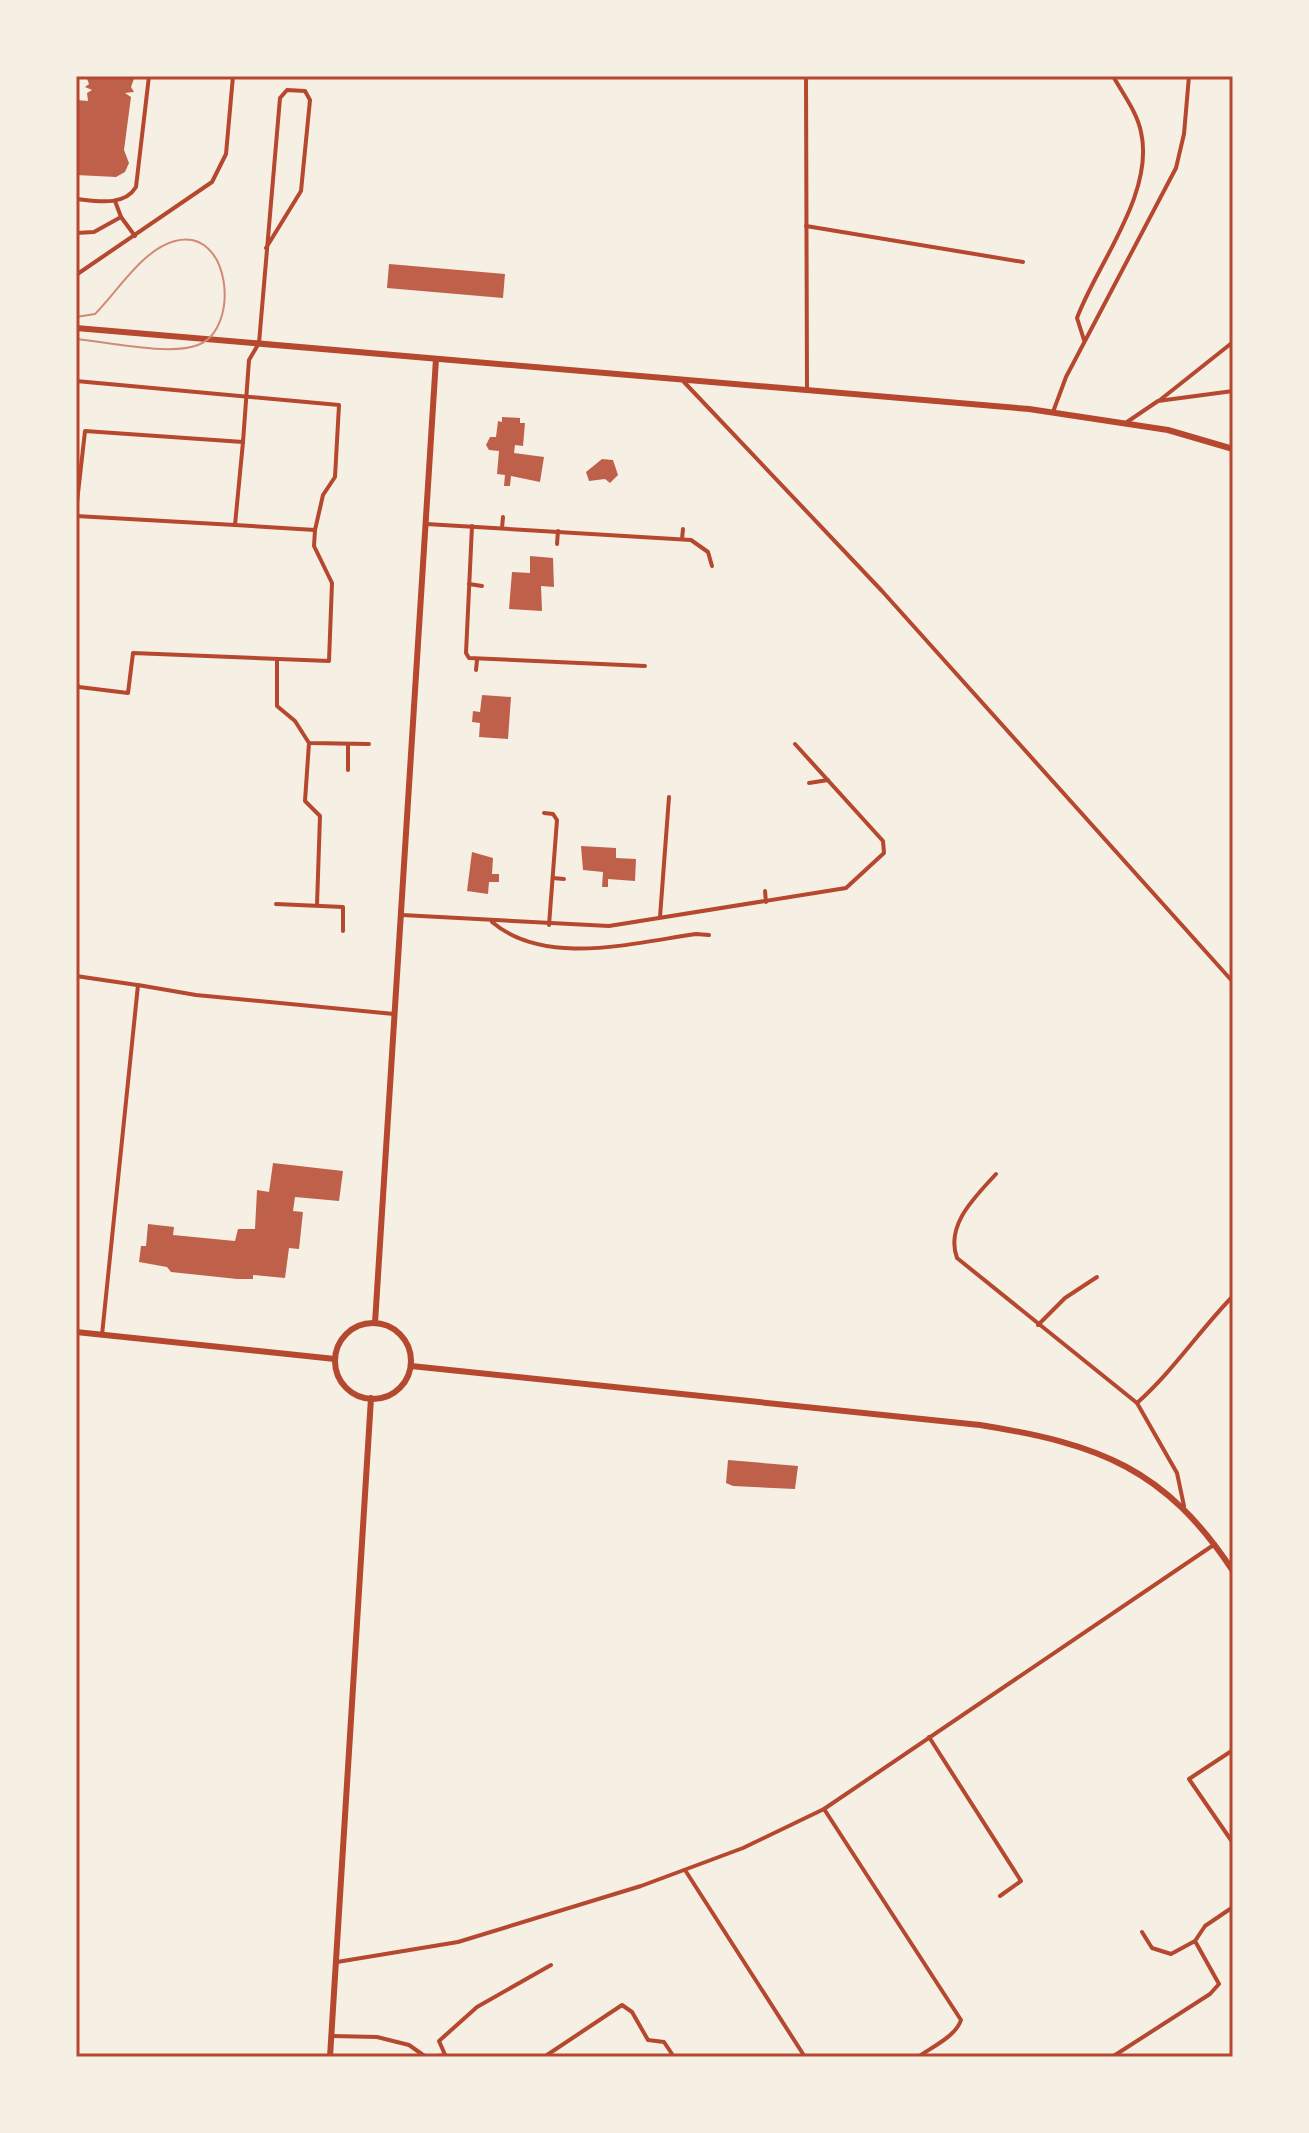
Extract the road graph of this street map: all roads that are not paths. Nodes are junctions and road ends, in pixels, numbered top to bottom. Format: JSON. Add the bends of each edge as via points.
{"nodes":[{"id":1,"x":149,"y":76,"type":"edge"},
{"id":2,"x":233,"y":76,"type":"edge"},
{"id":3,"x":806,"y":76,"type":"edge"},
{"id":4,"x":1113,"y":76,"type":"edge"},
{"id":5,"x":1189,"y":76,"type":"edge"},
{"id":6,"x":76,"y":199,"type":"edge"},
{"id":7,"x":115,"y":201,"type":"junction"},
{"id":8,"x":121,"y":217,"type":"junction"},
{"id":9,"x":806,"y":226,"type":"junction"},
{"id":10,"x":76,"y":233,"type":"edge"},
{"id":11,"x":135,"y":236,"type":"junction"},
{"id":12,"x":266,"y":248,"type":"junction"},
{"id":13,"x":1023,"y":262,"type":"dead end"},
{"id":14,"x":76,"y":275,"type":"edge"},
{"id":15,"x":76,"y":328,"type":"edge"},
{"id":16,"x":1084,"y":340,"type":"junction"},
{"id":17,"x":1233,"y":342,"type":"edge"},
{"id":18,"x":259,"y":343,"type":"junction"},
{"id":19,"x":436,"y":359,"type":"junction"},
{"id":20,"x":76,"y":381,"type":"edge"},
{"id":21,"x":684,"y":382,"type":"junction"},
{"id":22,"x":807,"y":391,"type":"junction"},
{"id":23,"x":1233,"y":391,"type":"edge"},
{"id":24,"x":246,"y":396,"type":"junction"},
{"id":25,"x":1158,"y":401,"type":"junction"},
{"id":26,"x":1053,"y":412,"type":"junction"},
{"id":27,"x":1127,"y":422,"type":"junction"},
{"id":28,"x":243,"y":442,"type":"junction"},
{"id":29,"x":1233,"y":449,"type":"edge"},
{"id":30,"x":76,"y":514,"type":"edge"},
{"id":31,"x":503,"y":517,"type":"dead end"},
{"id":32,"x":426,"y":524,"type":"junction"},
{"id":33,"x":235,"y":525,"type":"junction"},
{"id":34,"x":472,"y":526,"type":"junction"},
{"id":35,"x":502,"y":528,"type":"junction"},
{"id":36,"x":683,"y":529,"type":"dead end"},
{"id":37,"x":315,"y":530,"type":"junction"},
{"id":38,"x":558,"y":531,"type":"junction"},
{"id":39,"x":682,"y":539,"type":"junction"},
{"id":40,"x":557,"y":544,"type":"dead end"},
{"id":41,"x":712,"y":566,"type":"dead end"},
{"id":42,"x":469,"y":584,"type":"junction"},
{"id":43,"x":482,"y":586,"type":"dead end"},
{"id":44,"x":277,"y":660,"type":"junction"},
{"id":45,"x":477,"y":660,"type":"junction"},
{"id":46,"x":645,"y":666,"type":"dead end"},
{"id":47,"x":476,"y":670,"type":"dead end"},
{"id":48,"x":76,"y":684,"type":"edge"},
{"id":49,"x":309,"y":743,"type":"junction"},
{"id":50,"x":348,"y":744,"type":"junction"},
{"id":51,"x":369,"y":744,"type":"dead end"},
{"id":52,"x":795,"y":744,"type":"dead end"},
{"id":53,"x":348,"y":770,"type":"dead end"},
{"id":54,"x":828,"y":780,"type":"junction"},
{"id":55,"x":809,"y":783,"type":"dead end"},
{"id":56,"x":669,"y":797,"type":"dead end"},
{"id":57,"x":544,"y":813,"type":"dead end"},
{"id":58,"x":553,"y":878,"type":"junction"},
{"id":59,"x":564,"y":879,"type":"dead end"},
{"id":60,"x":765,"y":891,"type":"dead end"},
{"id":61,"x":766,"y":902,"type":"junction"},
{"id":62,"x":276,"y":904,"type":"dead end"},
{"id":63,"x":317,"y":905,"type":"junction"},
{"id":64,"x":402,"y":915,"type":"junction"},
{"id":65,"x":660,"y":917,"type":"junction"},
{"id":66,"x":490,"y":921,"type":"junction"},
{"id":67,"x":549,"y":925,"type":"junction"},
{"id":68,"x":343,"y":931,"type":"dead end"},
{"id":69,"x":709,"y":935,"type":"dead end"},
{"id":70,"x":76,"y":976,"type":"edge"},
{"id":71,"x":1233,"y":982,"type":"edge"},
{"id":72,"x":138,"y":985,"type":"junction"},
{"id":73,"x":395,"y":1014,"type":"junction"},
{"id":74,"x":996,"y":1174,"type":"dead end"},
{"id":75,"x":1097,"y":1277,"type":"dead end"},
{"id":76,"x":1233,"y":1296,"type":"edge"},
{"id":77,"x":375,"y":1323,"type":"junction"},
{"id":78,"x":1038,"y":1325,"type":"junction"},
{"id":79,"x":76,"y":1332,"type":"edge"},
{"id":80,"x":102,"y":1335,"type":"junction"},
{"id":81,"x":335,"y":1359,"type":"junction"},
{"id":82,"x":411,"y":1366,"type":"junction"},
{"id":83,"x":371,"y":1398,"type":"junction"},
{"id":84,"x":1137,"y":1403,"type":"junction"},
{"id":85,"x":1184,"y":1506,"type":"junction"},
{"id":86,"x":1215,"y":1543,"type":"junction"},
{"id":87,"x":1233,"y":1571,"type":"edge"},
{"id":88,"x":929,"y":1737,"type":"junction"},
{"id":89,"x":1233,"y":1750,"type":"edge"},
{"id":90,"x":824,"y":1809,"type":"junction"},
{"id":91,"x":1233,"y":1843,"type":"edge"},
{"id":92,"x":685,"y":1870,"type":"junction"},
{"id":93,"x":1000,"y":1896,"type":"dead end"},
{"id":94,"x":1233,"y":1907,"type":"edge"},
{"id":95,"x":1142,"y":1932,"type":"dead end"},
{"id":96,"x":1195,"y":1941,"type":"junction"},
{"id":97,"x":337,"y":1962,"type":"junction"},
{"id":98,"x":551,"y":1965,"type":"dead end"},
{"id":99,"x":332,"y":2036,"type":"junction"},
{"id":100,"x":446,"y":2056,"type":"edge"},
{"id":101,"x":802,"y":2056,"type":"edge"},
{"id":102,"x":330,"y":2057,"type":"edge"},
{"id":103,"x":428,"y":2057,"type":"edge"},
{"id":104,"x":544,"y":2057,"type":"edge"},
{"id":105,"x":674,"y":2057,"type":"edge"},
{"id":106,"x":919,"y":2057,"type":"edge"},
{"id":107,"x":1112,"y":2057,"type":"edge"}],
"edges":[{"from":1,"to":7,"type":"street","via":[[139,177],[131,195]]},
{"from":2,"to":11,"type":"street","via":[[220,173]]},
{"from":3,"to":9,"type":"street"},
{"from":4,"to":16,"type":"street","via":[[1137,117],[1143,150],[1133,202],[1077,318]]},
{"from":5,"to":16,"type":"street","via":[[1176,168]]},
{"from":6,"to":7,"type":"street"},
{"from":7,"to":8,"type":"street"},
{"from":8,"to":10,"type":"street","via":[[94,232]]},
{"from":8,"to":11,"type":"street"},
{"from":9,"to":13,"type":"street"},
{"from":9,"to":22,"type":"street"},
{"from":11,"to":14,"type":"street"},
{"from":12,"to":12,"type":"street","via":[[280,98],[287,90],[305,91],[310,100],[301,191]]},
{"from":12,"to":18,"type":"street"},
{"from":15,"to":18,"type":"main road"},
{"from":16,"to":26,"type":"street"},
{"from":17,"to":25,"type":"street"},
{"from":18,"to":19,"type":"main road"},
{"from":18,"to":24,"type":"street","via":[[249,360]]},
{"from":19,"to":21,"type":"main road"},
{"from":19,"to":32,"type":"main road"},
{"from":20,"to":24,"type":"street"},
{"from":21,"to":22,"type":"main road"},
{"from":21,"to":71,"type":"street","via":[[888,598]]},
{"from":22,"to":26,"type":"main road"},
{"from":23,"to":25,"type":"street"},
{"from":24,"to":28,"type":"street"},
{"from":24,"to":37,"type":"street","via":[[339,405],[335,477],[323,495]]},
{"from":25,"to":27,"type":"street"},
{"from":26,"to":27,"type":"main road"},
{"from":27,"to":29,"type":"main road"},
{"from":28,"to":30,"type":"street","via":[[85,431]]},
{"from":28,"to":33,"type":"street"},
{"from":30,"to":33,"type":"street"},
{"from":31,"to":35,"type":"street"},
{"from":32,"to":34,"type":"street"},
{"from":32,"to":64,"type":"main road"},
{"from":33,"to":37,"type":"street"},
{"from":34,"to":35,"type":"street"},
{"from":34,"to":42,"type":"street"},
{"from":35,"to":38,"type":"street"},
{"from":36,"to":39,"type":"street"},
{"from":37,"to":44,"type":"street","via":[[314,546],[332,583],[329,661]]},
{"from":38,"to":39,"type":"street"},
{"from":38,"to":40,"type":"street"},
{"from":39,"to":41,"type":"street","via":[[703,546]]},
{"from":42,"to":43,"type":"street"},
{"from":42,"to":45,"type":"street","via":[[466,653]]},
{"from":44,"to":48,"type":"street","via":[[133,653],[128,693]]},
{"from":44,"to":49,"type":"street","via":[[277,706]]},
{"from":45,"to":46,"type":"street"},
{"from":45,"to":47,"type":"street"},
{"from":49,"to":50,"type":"street"},
{"from":49,"to":63,"type":"street","via":[[305,801],[320,816]]},
{"from":50,"to":51,"type":"street"},
{"from":50,"to":53,"type":"street"},
{"from":52,"to":54,"type":"street"},
{"from":54,"to":55,"type":"street"},
{"from":54,"to":61,"type":"street","via":[[883,841],[884,853],[846,888]]},
{"from":56,"to":65,"type":"street"},
{"from":57,"to":58,"type":"street","via":[[557,820]]},
{"from":58,"to":59,"type":"street"},
{"from":58,"to":67,"type":"street"},
{"from":60,"to":61,"type":"street"},
{"from":61,"to":65,"type":"street"},
{"from":62,"to":63,"type":"street"},
{"from":63,"to":68,"type":"street","via":[[343,907]]},
{"from":64,"to":66,"type":"street"},
{"from":64,"to":73,"type":"main road"},
{"from":65,"to":67,"type":"street","via":[[609,926]]},
{"from":66,"to":67,"type":"street"},
{"from":66,"to":69,"type":"street","via":[[504,933],[545,945],[595,948]]},
{"from":70,"to":72,"type":"street"},
{"from":72,"to":73,"type":"street"},
{"from":72,"to":80,"type":"street"},
{"from":73,"to":77,"type":"main road"},
{"from":74,"to":78,"type":"street","via":[[958,1222],[952,1246],[957,1258]]},
{"from":75,"to":78,"type":"street"},
{"from":76,"to":84,"type":"street","via":[[1166,1377]]},
{"from":77,"to":81,"type":"main road","via":[[350,1331]]},
{"from":77,"to":82,"type":"main road","via":[[403,1337]]},
{"from":78,"to":84,"type":"street"},
{"from":79,"to":80,"type":"main road"},
{"from":80,"to":81,"type":"main road"},
{"from":81,"to":83,"type":"main road","via":[[350,1391]]},
{"from":82,"to":83,"type":"main road","via":[[395,1391]]},
{"from":82,"to":85,"type":"main road","via":[[1033,1433],[1097,1452],[1153,1482]]},
{"from":83,"to":97,"type":"main road"},
{"from":84,"to":85,"type":"street","via":[[1177,1473]]},
{"from":85,"to":86,"type":"main road"},
{"from":86,"to":87,"type":"main road"},
{"from":86,"to":88,"type":"street"},
{"from":88,"to":90,"type":"street"},
{"from":88,"to":93,"type":"street","via":[[1021,1881]]},
{"from":89,"to":91,"type":"street","via":[[1189,1779]]},
{"from":90,"to":92,"type":"street"},
{"from":90,"to":106,"type":"street","via":[[961,2020],[948,2037]]},
{"from":92,"to":97,"type":"street","via":[[435,1948]]},
{"from":92,"to":101,"type":"street"},
{"from":94,"to":96,"type":"street","via":[[1205,1926]]},
{"from":95,"to":96,"type":"street","via":[[1152,1948],[1171,1954]]},
{"from":96,"to":107,"type":"street","via":[[1219,1984]]},
{"from":97,"to":99,"type":"main road"},
{"from":98,"to":100,"type":"street","via":[[455,2024],[439,2041]]},
{"from":99,"to":102,"type":"main road"},
{"from":99,"to":103,"type":"street","via":[[377,2037],[409,2045]]},
{"from":100,"to":103,"type":"street"},
{"from":104,"to":105,"type":"street","via":[[622,2005],[648,2040],[664,2042]]}]}
